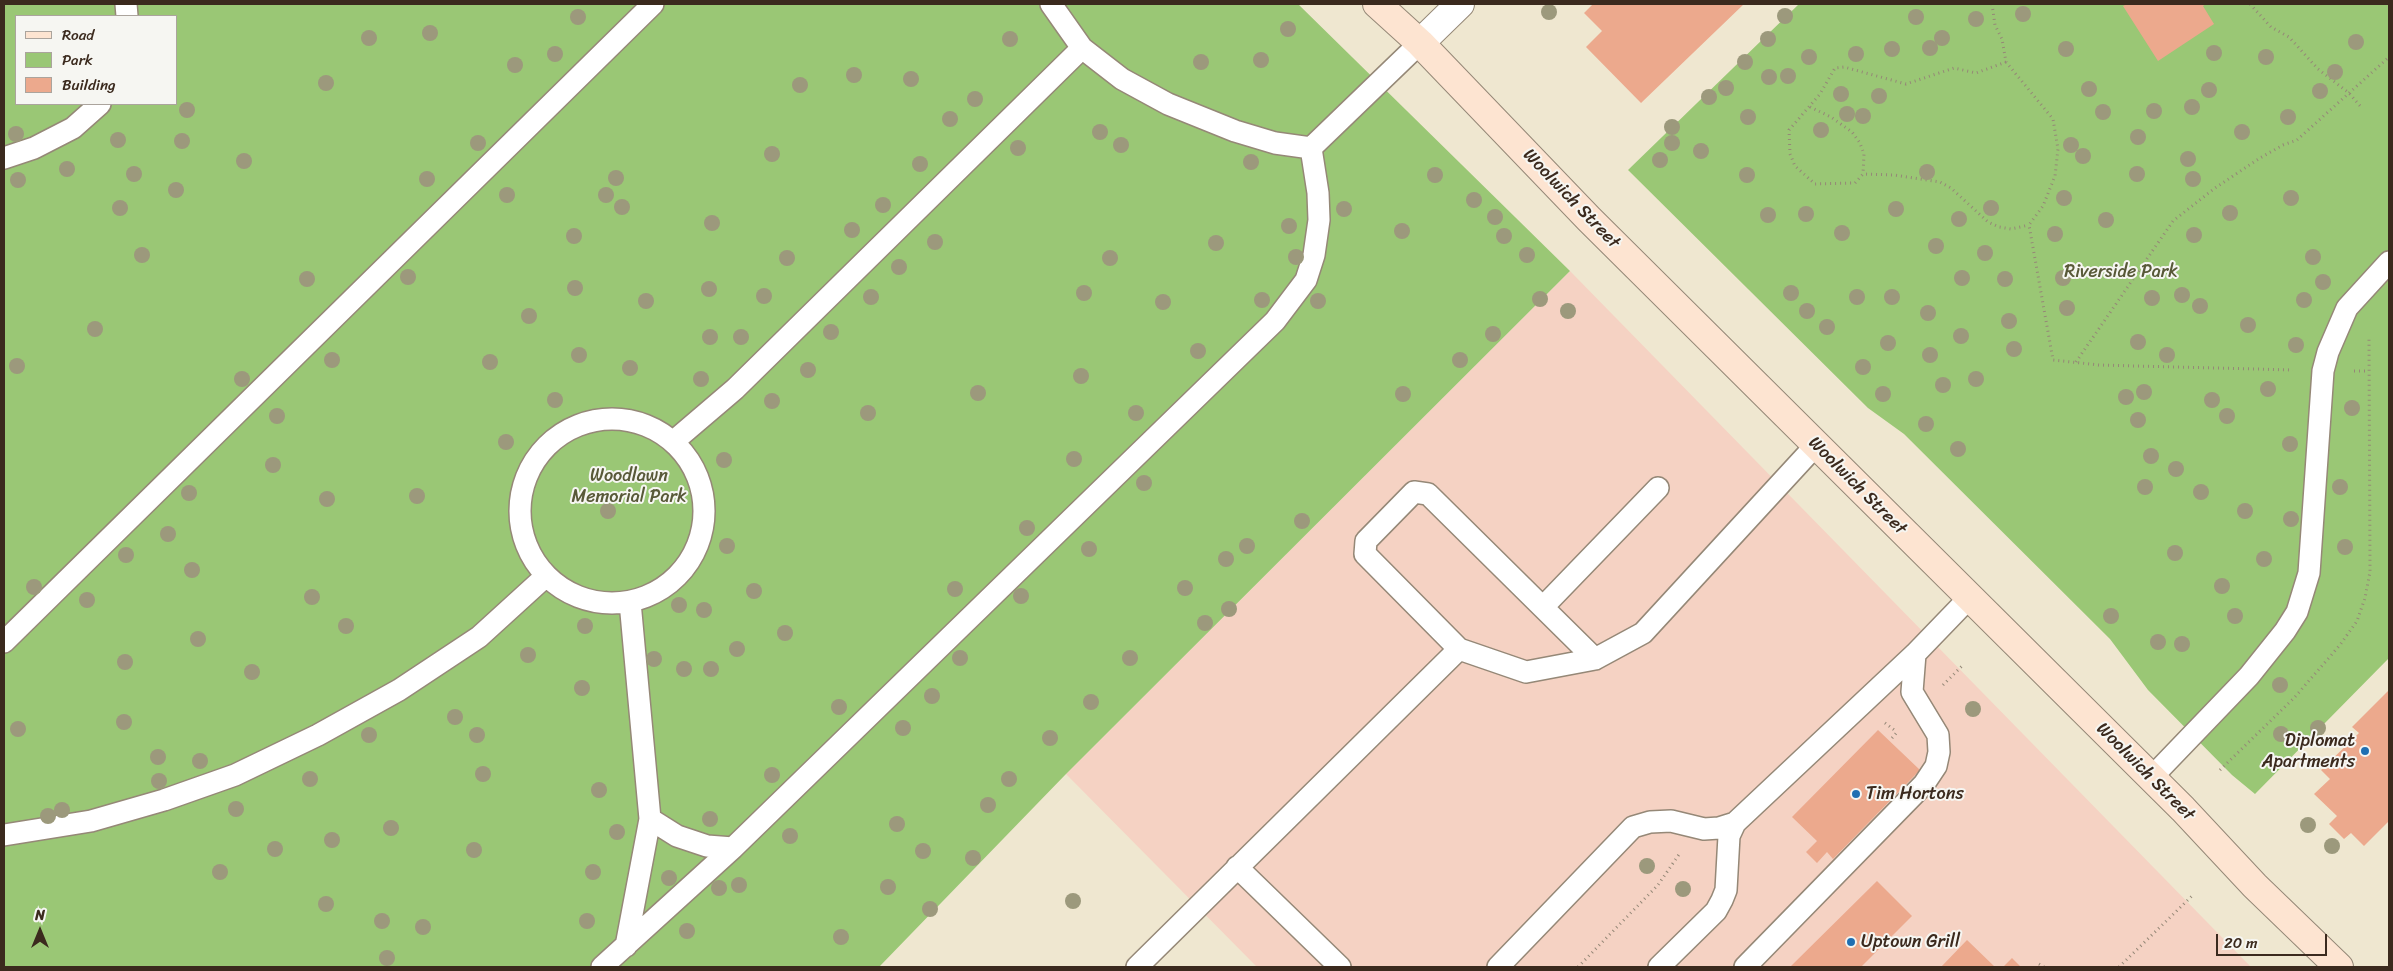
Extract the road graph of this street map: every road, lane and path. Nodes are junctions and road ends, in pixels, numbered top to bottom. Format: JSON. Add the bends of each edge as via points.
{"nodes":[{"id":1,"x":653,"y":4,"type":"edge"},
{"id":2,"x":1051,"y":4,"type":"edge"},
{"id":3,"x":1377,"y":4,"type":"edge"},
{"id":4,"x":1460,"y":4,"type":"edge"},
{"id":5,"x":1992,"y":4,"type":"edge"},
{"id":6,"x":2250,"y":4,"type":"edge"},
{"id":7,"x":1420,"y":43,"type":"junction"},
{"id":8,"x":1082,"y":48,"type":"junction"},
{"id":9,"x":2389,"y":57,"type":"edge"},
{"id":10,"x":2006,"y":62,"type":"junction"},
{"id":11,"x":2349,"y":93,"type":"junction"},
{"id":12,"x":99,"y":105,"type":"edge"},
{"id":13,"x":1810,"y":108,"type":"junction"},
{"id":14,"x":2361,"y":108,"type":"dead end"},
{"id":15,"x":1311,"y":148,"type":"junction"},
{"id":16,"x":4,"y":158,"type":"edge"},
{"id":17,"x":1864,"y":174,"type":"junction"},
{"id":18,"x":2029,"y":226,"type":"junction"},
{"id":19,"x":2389,"y":262,"type":"edge"},
{"id":20,"x":2076,"y":362,"type":"junction"},
{"id":21,"x":2323,"y":371,"type":"junction"},
{"id":22,"x":2368,"y":371,"type":"dead end"},
{"id":23,"x":674,"y":440,"type":"junction"},
{"id":24,"x":1816,"y":445,"type":"junction"},
{"id":25,"x":1658,"y":488,"type":"dead end"},
{"id":26,"x":546,"y":576,"type":"junction"},
{"id":27,"x":1970,"y":598,"type":"junction"},
{"id":28,"x":630,"y":602,"type":"junction"},
{"id":29,"x":1543,"y":607,"type":"junction"},
{"id":30,"x":4,"y":642,"type":"edge"},
{"id":31,"x":1459,"y":649,"type":"junction"},
{"id":32,"x":1915,"y":654,"type":"junction"},
{"id":33,"x":1595,"y":659,"type":"junction"},
{"id":34,"x":2151,"y":778,"type":"junction"},
{"id":35,"x":650,"y":819,"type":"junction"},
{"id":36,"x":1735,"y":823,"type":"junction"},
{"id":37,"x":4,"y":835,"type":"edge"},
{"id":38,"x":733,"y":848,"type":"junction"},
{"id":39,"x":1237,"y":868,"type":"junction"},
{"id":40,"x":2193,"y":895,"type":"dead end"},
{"id":41,"x":626,"y":946,"type":"junction"},
{"id":42,"x":2039,"y":964,"type":"dead end"},
{"id":43,"x":602,"y":967,"type":"edge"},
{"id":44,"x":1137,"y":967,"type":"edge"},
{"id":45,"x":1340,"y":967,"type":"edge"},
{"id":46,"x":1498,"y":967,"type":"edge"},
{"id":47,"x":1659,"y":967,"type":"edge"},
{"id":48,"x":1745,"y":967,"type":"edge"},
{"id":49,"x":2044,"y":967,"type":"edge"},
{"id":50,"x":2120,"y":967,"type":"edge"},
{"id":51,"x":2339,"y":967,"type":"edge"}],
"edges":[{"from":1,"to":30,"type":"lane"},
{"from":2,"to":8,"type":"lane"},
{"from":3,"to":7,"type":"main road","name":"Woolwich Street"},
{"from":4,"to":7,"type":"street"},
{"from":5,"to":10,"type":"path"},
{"from":6,"to":11,"type":"path"},
{"from":7,"to":15,"type":"lane"},
{"from":7,"to":24,"type":"main road","name":"Woolwich Street","via":[[1589,219]]},
{"from":8,"to":15,"type":"lane","via":[[1122,79],[1168,104],[1235,131],[1275,143]]},
{"from":8,"to":23,"type":"lane","via":[[735,389]]},
{"from":9,"to":11,"type":"path"},
{"from":10,"to":13,"type":"path","via":[[1976,74],[1954,68],[1906,84],[1844,67],[1835,68]]},
{"from":10,"to":18,"type":"path","via":[[2053,119],[2058,150],[2055,176],[2043,206]]},
{"from":11,"to":14,"type":"path"},
{"from":11,"to":20,"type":"path","via":[[2297,140],[2283,144],[2260,158],[2173,221]]},
{"from":12,"to":16,"type":"lane","via":[[73,128],[34,148]]},
{"from":13,"to":17,"type":"path","via":[[1831,117],[1852,132],[1864,154]]},
{"from":13,"to":17,"type":"path","via":[[1789,130],[1790,154],[1795,166],[1815,184],[1855,183]]},
{"from":15,"to":38,"type":"lane","via":[[1319,220],[1314,255],[1306,280],[1275,321]]},
{"from":17,"to":18,"type":"path","via":[[1940,182],[1988,222],[2011,229]]},
{"from":18,"to":20,"type":"path","via":[[2053,360]]},
{"from":19,"to":21,"type":"lane","via":[[2347,308],[2334,334]]},
{"from":20,"to":21,"type":"path"},
{"from":21,"to":22,"type":"path"},
{"from":21,"to":34,"type":"lane","via":[[2311,554],[2297,612],[2249,676]]},
{"from":23,"to":26,"type":"lane","via":[[646,424],[615,418],[584,422],[555,436],[534,460],[524,482],[519,520],[528,551]]},
{"from":23,"to":28,"type":"lane","via":[[692,463],[703,490],[705,519],[698,547],[682,572],[660,591]]},
{"from":24,"to":27,"type":"main road","name":"Woolwich Street"},
{"from":24,"to":33,"type":"lane","via":[[1643,633]]},
{"from":25,"to":29,"type":"lane"},
{"from":26,"to":28,"type":"lane","via":[[571,594],[601,603]]},
{"from":26,"to":37,"type":"lane","via":[[479,637],[407,685],[318,735],[235,775],[164,800],[91,820]]},
{"from":27,"to":32,"type":"lane"},
{"from":27,"to":34,"type":"main road","name":"Woolwich Street"},
{"from":28,"to":35,"type":"lane"},
{"from":29,"to":31,"type":"lane","via":[[1428,494],[1414,492],[1366,541],[1365,554]]},
{"from":29,"to":33,"type":"lane"},
{"from":31,"to":33,"type":"lane","via":[[1526,672]]},
{"from":31,"to":39,"type":"lane"},
{"from":32,"to":36,"type":"lane"},
{"from":32,"to":48,"type":"lane","via":[[1912,692],[1938,735],[1936,766],[1924,784]]},
{"from":34,"to":51,"type":"main road","name":"Woolwich Street"},
{"from":35,"to":38,"type":"lane","via":[[677,836],[707,846]]},
{"from":35,"to":41,"type":"lane"},
{"from":36,"to":46,"type":"lane","via":[[1704,828],[1671,820],[1633,827]]},
{"from":36,"to":47,"type":"lane","via":[[1729,836],[1726,890],[1722,900],[1716,911]]},
{"from":38,"to":41,"type":"lane"},
{"from":39,"to":44,"type":"lane"},
{"from":39,"to":45,"type":"lane"},
{"from":40,"to":50,"type":"path"},
{"from":41,"to":43,"type":"lane"},
{"from":42,"to":49,"type":"path"}]}
